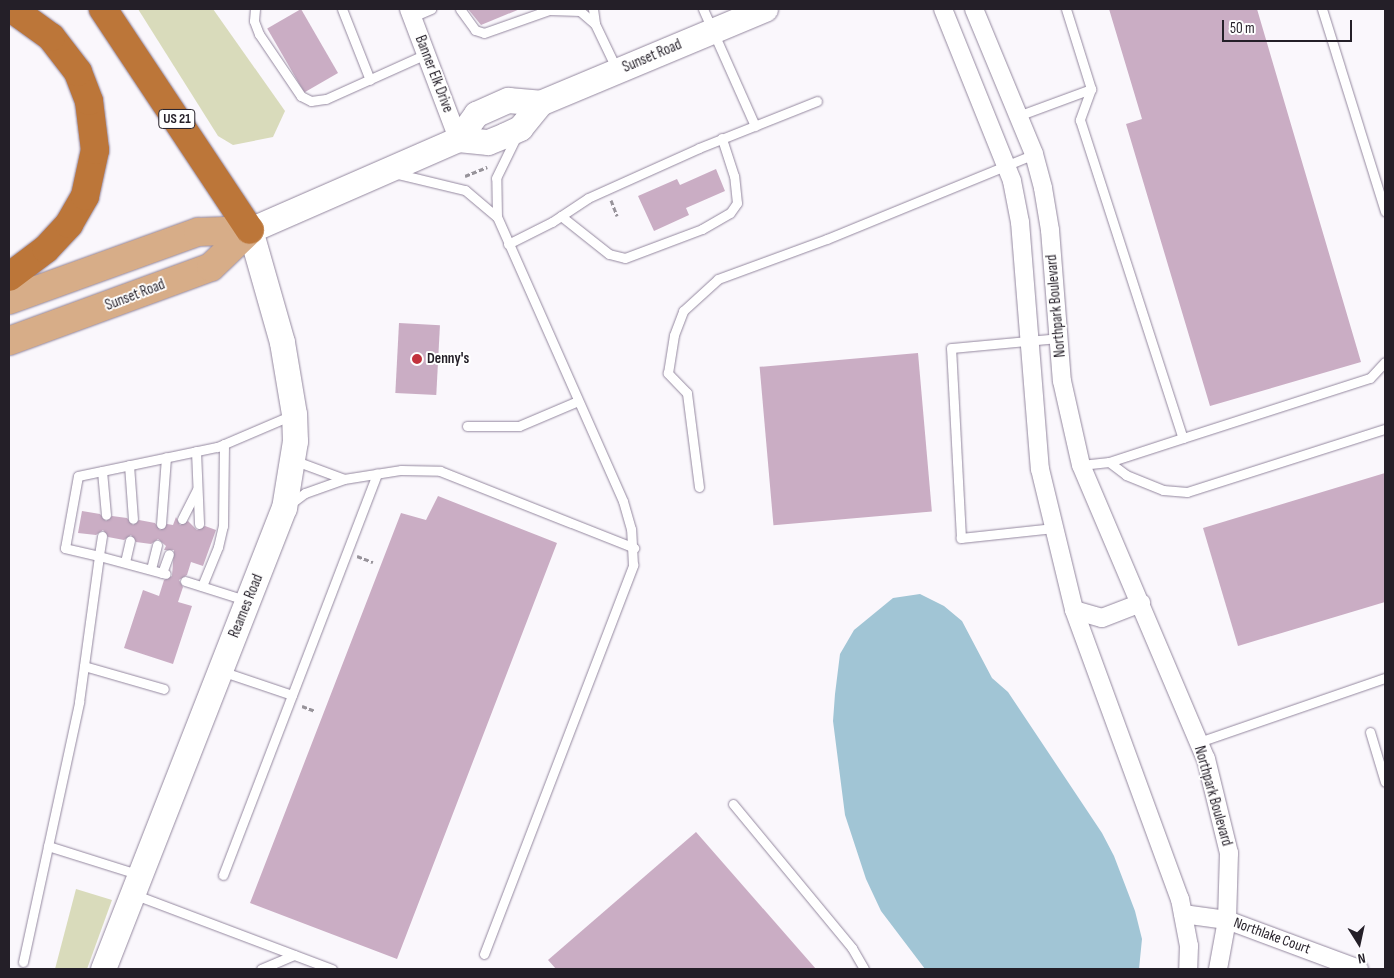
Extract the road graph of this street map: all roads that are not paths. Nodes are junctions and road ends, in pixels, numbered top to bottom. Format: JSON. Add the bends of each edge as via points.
{"nodes":[{"id":1,"x":12,"y":9,"type":"edge"},
{"id":2,"x":103,"y":9,"type":"edge"},
{"id":3,"x":255,"y":9,"type":"edge"},
{"id":4,"x":342,"y":9,"type":"edge"},
{"id":5,"x":431,"y":9,"type":"edge"},
{"id":6,"x":460,"y":9,"type":"edge"},
{"id":7,"x":593,"y":9,"type":"edge"},
{"id":8,"x":765,"y":9,"type":"edge"},
{"id":9,"x":943,"y":9,"type":"edge"},
{"id":10,"x":974,"y":9,"type":"edge"},
{"id":11,"x":1066,"y":9,"type":"edge"},
{"id":12,"x":1322,"y":9,"type":"edge"},
{"id":13,"x":411,"y":13,"type":"edge"},
{"id":14,"x":708,"y":20,"type":"edge"},
{"id":15,"x":595,"y":24,"type":"junction"},
{"id":16,"x":426,"y":54,"type":"junction"},
{"id":17,"x":617,"y":71,"type":"junction"},
{"id":18,"x":370,"y":80,"type":"junction"},
{"id":19,"x":1091,"y":89,"type":"junction"},
{"id":20,"x":816,"y":101,"type":"dead end"},
{"id":21,"x":540,"y":103,"type":"junction"},
{"id":22,"x":1018,"y":116,"type":"junction"},
{"id":23,"x":755,"y":126,"type":"junction"},
{"id":24,"x":520,"y":128,"type":"junction"},
{"id":25,"x":722,"y":138,"type":"junction"},
{"id":26,"x":458,"y":139,"type":"junction"},
{"id":27,"x":1034,"y":154,"type":"junction"},
{"id":28,"x":1005,"y":164,"type":"junction"},
{"id":29,"x":384,"y":171,"type":"junction"},
{"id":30,"x":1385,"y":211,"type":"edge"},
{"id":31,"x":562,"y":216,"type":"junction"},
{"id":32,"x":496,"y":217,"type":"junction"},
{"id":33,"x":250,"y":230,"type":"junction"},
{"id":34,"x":508,"y":244,"type":"junction"},
{"id":35,"x":9,"y":277,"type":"edge"},
{"id":36,"x":9,"y":300,"type":"edge"},
{"id":37,"x":1059,"y":338,"type":"junction"},
{"id":38,"x":1028,"y":340,"type":"junction"},
{"id":39,"x":9,"y":341,"type":"edge"},
{"id":40,"x":1385,"y":362,"type":"edge"},
{"id":41,"x":578,"y":401,"type":"junction"},
{"id":42,"x":294,"y":414,"type":"junction"},
{"id":43,"x":467,"y":426,"type":"dead end"},
{"id":44,"x":1385,"y":429,"type":"edge"},
{"id":45,"x":1183,"y":438,"type":"junction"},
{"id":46,"x":224,"y":444,"type":"junction"},
{"id":47,"x":196,"y":451,"type":"junction"},
{"id":48,"x":166,"y":458,"type":"junction"},
{"id":49,"x":292,"y":460,"type":"junction"},
{"id":50,"x":1109,"y":462,"type":"junction"},
{"id":51,"x":128,"y":465,"type":"junction"},
{"id":52,"x":1081,"y":465,"type":"junction"},
{"id":53,"x":102,"y":470,"type":"junction"},
{"id":54,"x":376,"y":474,"type":"junction"},
{"id":55,"x":344,"y":480,"type":"junction"},
{"id":56,"x":699,"y":487,"type":"dead end"},
{"id":57,"x":198,"y":490,"type":"junction"},
{"id":58,"x":284,"y":508,"type":"junction"},
{"id":59,"x":106,"y":515,"type":"dead end"},
{"id":60,"x":134,"y":519,"type":"dead end"},
{"id":61,"x":182,"y":519,"type":"dead end"},
{"id":62,"x":161,"y":524,"type":"dead end"},
{"id":63,"x":199,"y":524,"type":"dead end"},
{"id":64,"x":1054,"y":528,"type":"junction"},
{"id":65,"x":102,"y":536,"type":"dead end"},
{"id":66,"x":130,"y":541,"type":"dead end"},
{"id":67,"x":156,"y":545,"type":"dead end"},
{"id":68,"x":634,"y":548,"type":"junction"},
{"id":69,"x":170,"y":554,"type":"dead end"},
{"id":70,"x":99,"y":556,"type":"junction"},
{"id":71,"x":125,"y":562,"type":"junction"},
{"id":72,"x":151,"y":569,"type":"junction"},
{"id":73,"x":185,"y":580,"type":"dead end"},
{"id":74,"x":202,"y":586,"type":"junction"},
{"id":75,"x":248,"y":601,"type":"junction"},
{"id":76,"x":1141,"y":603,"type":"junction"},
{"id":77,"x":1074,"y":610,"type":"junction"},
{"id":78,"x":84,"y":666,"type":"junction"},
{"id":79,"x":221,"y":670,"type":"junction"},
{"id":80,"x":1385,"y":678,"type":"edge"},
{"id":81,"x":164,"y":689,"type":"dead end"},
{"id":82,"x":292,"y":695,"type":"junction"},
{"id":83,"x":1370,"y":732,"type":"dead end"},
{"id":84,"x":1199,"y":742,"type":"junction"},
{"id":85,"x":1385,"y":782,"type":"edge"},
{"id":86,"x":733,"y":804,"type":"dead end"},
{"id":87,"x":48,"y":846,"type":"junction"},
{"id":88,"x":223,"y":875,"type":"dead end"},
{"id":89,"x":136,"y":884,"type":"junction"},
{"id":90,"x":1183,"y":914,"type":"junction"},
{"id":91,"x":1227,"y":920,"type":"junction"},
{"id":92,"x":484,"y":954,"type":"dead end"},
{"id":93,"x":294,"y":955,"type":"junction"},
{"id":94,"x":23,"y":962,"type":"dead end"},
{"id":95,"x":103,"y":969,"type":"edge"},
{"id":96,"x":261,"y":969,"type":"edge"},
{"id":97,"x":332,"y":969,"type":"edge"},
{"id":98,"x":864,"y":969,"type":"edge"},
{"id":99,"x":1188,"y":969,"type":"edge"},
{"id":100,"x":1218,"y":969,"type":"edge"},
{"id":101,"x":1359,"y":969,"type":"edge"}],
"edges":[{"from":1,"to":35,"type":"highway","via":[[51,37],[78,72],[89,100],[95,150],[85,196],[69,224],[46,249]]},
{"from":2,"to":33,"type":"highway","number":"US 21"},
{"from":3,"to":18,"type":"lane","via":[[254,21],[259,34],[301,96],[311,101],[326,99]]},
{"from":4,"to":18,"type":"lane"},
{"from":5,"to":13,"type":"lane"},
{"from":6,"to":15,"type":"lane","via":[[475,30],[484,33],[549,10],[580,11]]},
{"from":7,"to":15,"type":"lane"},
{"from":8,"to":14,"type":"main road","name":"Sunset Road"},
{"from":9,"to":28,"type":"street","name":"Northpark Boulevard"},
{"from":10,"to":22,"type":"street","name":"Northpark Boulevard"},
{"from":11,"to":19,"type":"lane"},
{"from":12,"to":30,"type":"lane"},
{"from":13,"to":16,"type":"street","name":"Banner Elk Drive"},
{"from":14,"to":17,"type":"main road","name":"Sunset Road"},
{"from":14,"to":23,"type":"lane"},
{"from":15,"to":17,"type":"lane"},
{"from":16,"to":18,"type":"lane"},
{"from":16,"to":26,"type":"street","name":"Banner Elk Drive"},
{"from":17,"to":21,"type":"main road","name":"Sunset Road"},
{"from":19,"to":22,"type":"lane"},
{"from":19,"to":45,"type":"lane","via":[[1080,120]]},
{"from":20,"to":23,"type":"lane"},
{"from":21,"to":24,"type":"main road","name":"Sunset Road"},
{"from":21,"to":26,"type":"main road","name":"Sunset Road","via":[[508,100],[476,114]]},
{"from":22,"to":27,"type":"street","name":"Northpark Boulevard"},
{"from":23,"to":25,"type":"lane"},
{"from":24,"to":26,"type":"main road","name":"Sunset Road","via":[[488,142]]},
{"from":24,"to":32,"type":"lane","via":[[496,178]]},
{"from":25,"to":31,"type":"lane","via":[[588,198]]},
{"from":25,"to":31,"type":"lane","via":[[734,176],[737,203],[730,213],[702,229],[625,258],[602,249]]},
{"from":26,"to":29,"type":"main road","name":"Sunset Road"},
{"from":27,"to":28,"type":"lane"},
{"from":27,"to":37,"type":"street","name":"Northpark Boulevard","via":[[1050,230]]},
{"from":28,"to":38,"type":"street","name":"Northpark Boulevard","via":[[1020,222]]},
{"from":28,"to":56,"type":"lane","via":[[827,239],[718,279],[683,311],[674,335],[668,373],[687,392]]},
{"from":29,"to":32,"type":"lane","via":[[465,190]]},
{"from":29,"to":33,"type":"main road","name":"Sunset Road"},
{"from":31,"to":34,"type":"lane"},
{"from":32,"to":34,"type":"lane"},
{"from":33,"to":36,"type":"main road","name":"Sunset Road","via":[[198,232]]},
{"from":33,"to":39,"type":"main road","name":"Sunset Road","via":[[211,267]]},
{"from":33,"to":42,"type":"main road","name":"Reames Road","via":[[282,342]]},
{"from":34,"to":41,"type":"lane"},
{"from":37,"to":38,"type":"lane"},
{"from":37,"to":52,"type":"street","name":"Northpark Boulevard","via":[[1062,381]]},
{"from":38,"to":64,"type":"street","name":"Northpark Boulevard","via":[[1040,469]]},
{"from":38,"to":64,"type":"lane","via":[[951,348],[961,538]]},
{"from":40,"to":45,"type":"lane","via":[[1370,378]]},
{"from":41,"to":43,"type":"lane","via":[[519,426]]},
{"from":41,"to":68,"type":"lane","via":[[623,501]]},
{"from":42,"to":46,"type":"lane"},
{"from":42,"to":49,"type":"main road","name":"Reames Road"},
{"from":44,"to":50,"type":"lane","via":[[1187,492],[1163,490],[1126,475]]},
{"from":45,"to":50,"type":"lane"},
{"from":46,"to":47,"type":"lane"},
{"from":46,"to":74,"type":"lane","via":[[223,526]]},
{"from":47,"to":48,"type":"lane"},
{"from":47,"to":57,"type":"lane"},
{"from":48,"to":51,"type":"lane"},
{"from":48,"to":62,"type":"lane"},
{"from":49,"to":55,"type":"lane"},
{"from":49,"to":58,"type":"main road","name":"Reames Road"},
{"from":50,"to":52,"type":"lane"},
{"from":51,"to":53,"type":"lane"},
{"from":51,"to":60,"type":"lane"},
{"from":52,"to":76,"type":"street","name":"Northpark Boulevard"},
{"from":53,"to":59,"type":"lane"},
{"from":53,"to":70,"type":"lane","via":[[78,476],[65,548]]},
{"from":54,"to":55,"type":"lane"},
{"from":54,"to":68,"type":"lane","via":[[420,468],[440,471]]},
{"from":54,"to":82,"type":"lane"},
{"from":55,"to":58,"type":"lane","via":[[305,493]]},
{"from":57,"to":61,"type":"lane"},
{"from":57,"to":63,"type":"lane"},
{"from":58,"to":75,"type":"main road","name":"Reames Road"},
{"from":64,"to":77,"type":"street","name":"Northpark Boulevard"},
{"from":65,"to":70,"type":"lane"},
{"from":66,"to":71,"type":"lane"},
{"from":67,"to":72,"type":"lane"},
{"from":68,"to":92,"type":"lane","via":[[634,566]]},
{"from":69,"to":72,"type":"lane","via":[[164,574]]},
{"from":70,"to":71,"type":"lane"},
{"from":70,"to":78,"type":"lane"},
{"from":71,"to":72,"type":"lane"},
{"from":73,"to":74,"type":"lane"},
{"from":74,"to":75,"type":"lane"},
{"from":75,"to":79,"type":"main road","name":"Reames Road"},
{"from":76,"to":77,"type":"street","via":[[1102,618]]},
{"from":76,"to":84,"type":"street","name":"Northpark Boulevard"},
{"from":77,"to":90,"type":"street","name":"Northpark Boulevard"},
{"from":78,"to":81,"type":"lane"},
{"from":78,"to":87,"type":"lane"},
{"from":79,"to":82,"type":"lane"},
{"from":79,"to":89,"type":"main road","name":"Reames Road"},
{"from":80,"to":84,"type":"lane"},
{"from":82,"to":88,"type":"lane"},
{"from":83,"to":85,"type":"lane"},
{"from":84,"to":91,"type":"street","name":"Northpark Boulevard","via":[[1229,852]]},
{"from":86,"to":98,"type":"lane","via":[[852,948]]},
{"from":87,"to":89,"type":"lane"},
{"from":87,"to":94,"type":"lane"},
{"from":89,"to":93,"type":"lane"},
{"from":89,"to":95,"type":"main road","name":"Reames Road"},
{"from":90,"to":91,"type":"street","name":"Northlake Court"},
{"from":90,"to":99,"type":"street","name":"Northpark Boulevard","via":[[1189,946]]},
{"from":91,"to":100,"type":"street","name":"Northpark Boulevard"},
{"from":91,"to":101,"type":"street","name":"Northlake Court"},
{"from":93,"to":96,"type":"lane"},
{"from":93,"to":97,"type":"lane"}]}
